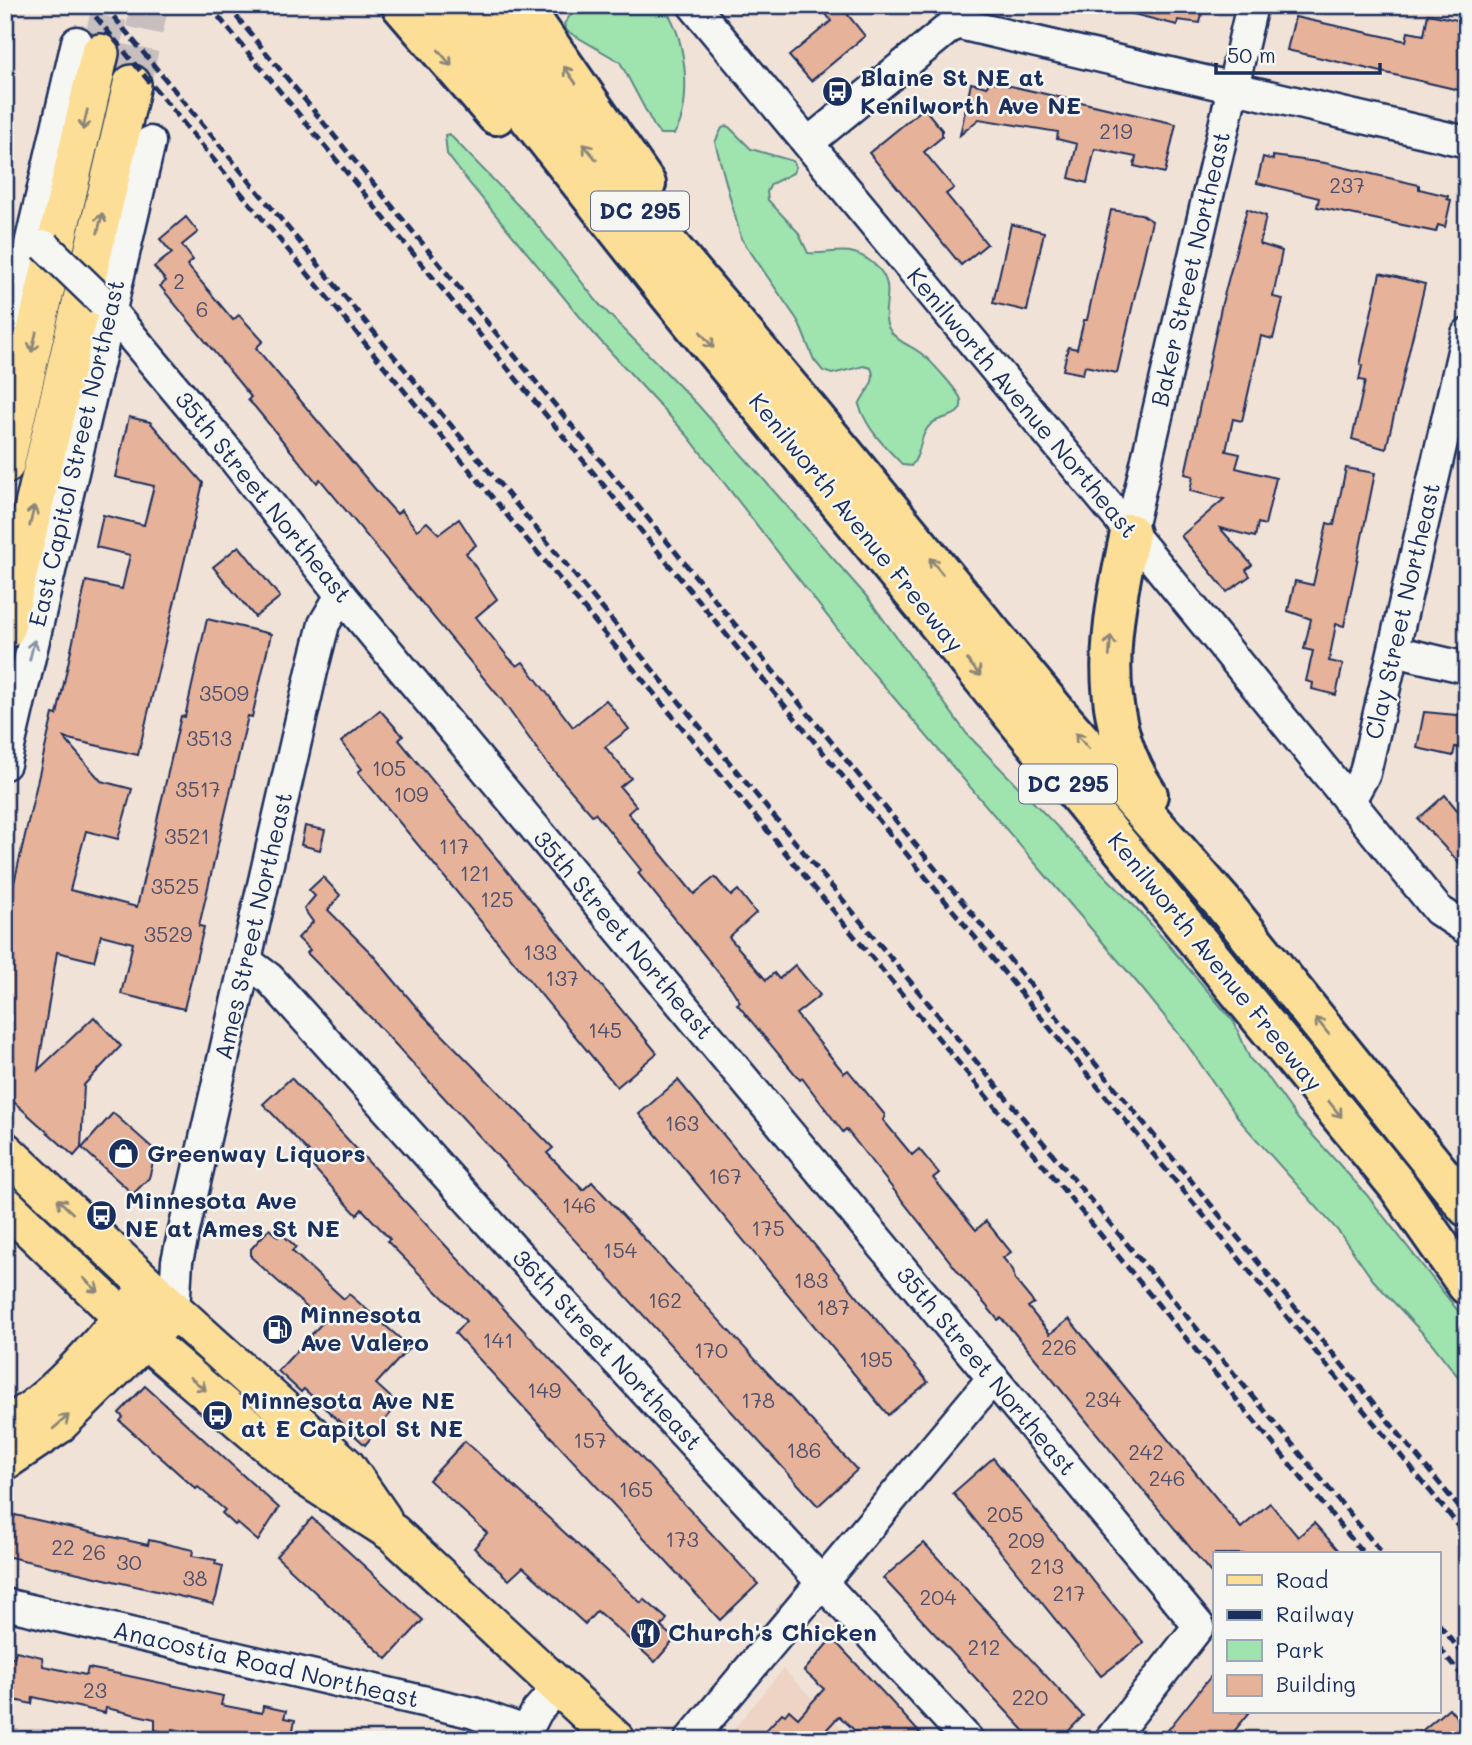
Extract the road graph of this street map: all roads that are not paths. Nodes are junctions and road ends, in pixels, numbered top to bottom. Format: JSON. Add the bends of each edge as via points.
{"nodes":[{"id":1,"x":401,"y":5,"type":"edge"},
{"id":2,"x":440,"y":5,"type":"edge"},
{"id":3,"x":481,"y":5,"type":"edge"},
{"id":4,"x":522,"y":5,"type":"edge"},
{"id":5,"x":693,"y":5,"type":"edge"},
{"id":6,"x":1252,"y":5,"type":"edge"},
{"id":7,"x":957,"y":14,"type":"edge"},
{"id":8,"x":89,"y":47,"type":"joint"},
{"id":9,"x":132,"y":84,"type":"tunnel mouth"},
{"id":10,"x":1233,"y":87,"type":"junction"},
{"id":11,"x":150,"y":142,"type":"dead end"},
{"id":12,"x":1467,"y":142,"type":"edge"},
{"id":13,"x":808,"y":143,"type":"junction"},
{"id":14,"x":27,"y":235,"type":"edge"},
{"id":15,"x":663,"y":287,"type":"junction"},
{"id":16,"x":106,"y":305,"type":"junction"},
{"id":17,"x":1467,"y":334,"type":"edge"},
{"id":18,"x":5,"y":352,"type":"edge"},
{"id":19,"x":1458,"y":409,"type":"edge"},
{"id":20,"x":808,"y":410,"type":"junction"},
{"id":21,"x":5,"y":465,"type":"edge"},
{"id":22,"x":1130,"y":533,"type":"junction"},
{"id":23,"x":341,"y":595,"type":"junction"},
{"id":24,"x":5,"y":630,"type":"edge"},
{"id":25,"x":1394,"y":651,"type":"junction"},
{"id":26,"x":1467,"y":668,"type":"edge"},
{"id":27,"x":5,"y":764,"type":"edge"},
{"id":28,"x":1349,"y":802,"type":"junction"},
{"id":29,"x":1223,"y":903,"type":"junction"},
{"id":30,"x":1467,"y":929,"type":"edge"},
{"id":31,"x":246,"y":961,"type":"junction"},
{"id":32,"x":5,"y":1151,"type":"edge"},
{"id":33,"x":5,"y":1205,"type":"edge"},
{"id":34,"x":1467,"y":1205,"type":"edge"},
{"id":35,"x":1467,"y":1285,"type":"edge"},
{"id":36,"x":162,"y":1298,"type":"junction"},
{"id":37,"x":135,"y":1328,"type":"junction"},
{"id":38,"x":993,"y":1378,"type":"junction"},
{"id":39,"x":5,"y":1427,"type":"edge"},
{"id":40,"x":5,"y":1461,"type":"edge"},
{"id":41,"x":393,"y":1533,"type":"junction"},
{"id":42,"x":821,"y":1581,"type":"junction"},
{"id":43,"x":5,"y":1604,"type":"edge"},
{"id":44,"x":559,"y":1686,"type":"junction"},
{"id":45,"x":524,"y":1735,"type":"edge"},
{"id":46,"x":616,"y":1740,"type":"edge"},
{"id":47,"x":690,"y":1740,"type":"edge"},
{"id":48,"x":968,"y":1740,"type":"edge"},
{"id":49,"x":1110,"y":1740,"type":"edge"}],
"edges":[{"from":1,"to":15,"type":"highway","number":"DC 295","one_way":true,"via":[[544,168]]},
{"from":2,"to":15,"type":"highway"},
{"from":20,"to":3,"type":"highway","number":"DC 295","one_way":true,"via":[[565,122]]},
{"from":20,"to":4,"type":"highway","one_way":true},
{"from":5,"to":13,"type":"street","name":"Kenilworth Avenue Northeast"},
{"from":6,"to":10,"type":"street","name":"Baker Street Northeast"},
{"from":7,"to":10,"type":"street"},
{"from":7,"to":13,"type":"street"},
{"from":8,"to":14,"type":"street"},
{"from":8,"to":21,"type":"main road","one_way":true},
{"from":24,"to":9,"type":"main road","name":"East Capitol Street Northeast","one_way":true},
{"from":10,"to":12,"type":"street"},
{"from":10,"to":22,"type":"street","name":"Baker Street Northeast"},
{"from":11,"to":16,"type":"street","name":"East Capitol Street Northeast"},
{"from":13,"to":22,"type":"street","name":"Kenilworth Avenue Northeast"},
{"from":14,"to":16,"type":"street","name":"35th Street Northeast","bridge":true},
{"from":14,"to":18,"type":"street"},
{"from":15,"to":35,"type":"highway","name":"Kenilworth Avenue Freeway","number":"DC 295","one_way":true,"via":[[1397,1185]]},
{"from":16,"to":23,"type":"street","name":"35th Street Northeast"},
{"from":27,"to":16,"type":"street","name":"East Capitol Street Northeast","one_way":true},
{"from":17,"to":19,"type":"street","name":"Clay Street Northeast"},
{"from":19,"to":25,"type":"street","name":"Clay Street Northeast"},
{"from":29,"to":20,"type":"highway","name":"Kenilworth Avenue Freeway","number":"DC 295","one_way":true,"via":[[1057,713]]},
{"from":22,"to":28,"type":"street","name":"Kenilworth Avenue Northeast"},
{"from":29,"to":22,"type":"highway","one_way":true,"via":[[1133,773],[1114,710],[1110,646]]},
{"from":23,"to":31,"type":"street","name":"Ames Street Northeast","via":[[324,624]]},
{"from":23,"to":38,"type":"street","name":"35th Street Northeast"},
{"from":25,"to":26,"type":"street"},
{"from":25,"to":28,"type":"street","name":"Clay Street Northeast","via":[[1365,773]]},
{"from":28,"to":30,"type":"street","via":[[1438,910]]},
{"from":34,"to":29,"type":"highway","name":"Kenilworth Avenue Freeway","number":"DC 295","one_way":true},
{"from":31,"to":36,"type":"street","name":"Ames Street Northeast","via":[[177,1261]]},
{"from":31,"to":42,"type":"street","name":"36th Street Northeast","via":[[269,978]]},
{"from":36,"to":32,"type":"main road","one_way":true},
{"from":33,"to":37,"type":"main road","one_way":true},
{"from":36,"to":37,"type":"main road"},
{"from":36,"to":41,"type":"main road","via":[[346,1466]]},
{"from":37,"to":39,"type":"main road"},
{"from":40,"to":37,"type":"main road","one_way":true,"via":[[57,1426]]},
{"from":37,"to":41,"type":"main road","one_way":true,"via":[[307,1478]]},
{"from":38,"to":42,"type":"street"},
{"from":38,"to":49,"type":"street","name":"35th Street Northeast","via":[[1199,1626]]},
{"from":41,"to":44,"type":"main road"},
{"from":42,"to":47,"type":"street"},
{"from":42,"to":48,"type":"street","name":"36th Street Northeast"},
{"from":43,"to":45,"type":"street","name":"Anacostia Road Northeast","via":[[474,1713]]},
{"from":44,"to":45,"type":"street"},
{"from":44,"to":46,"type":"main road"}]}
